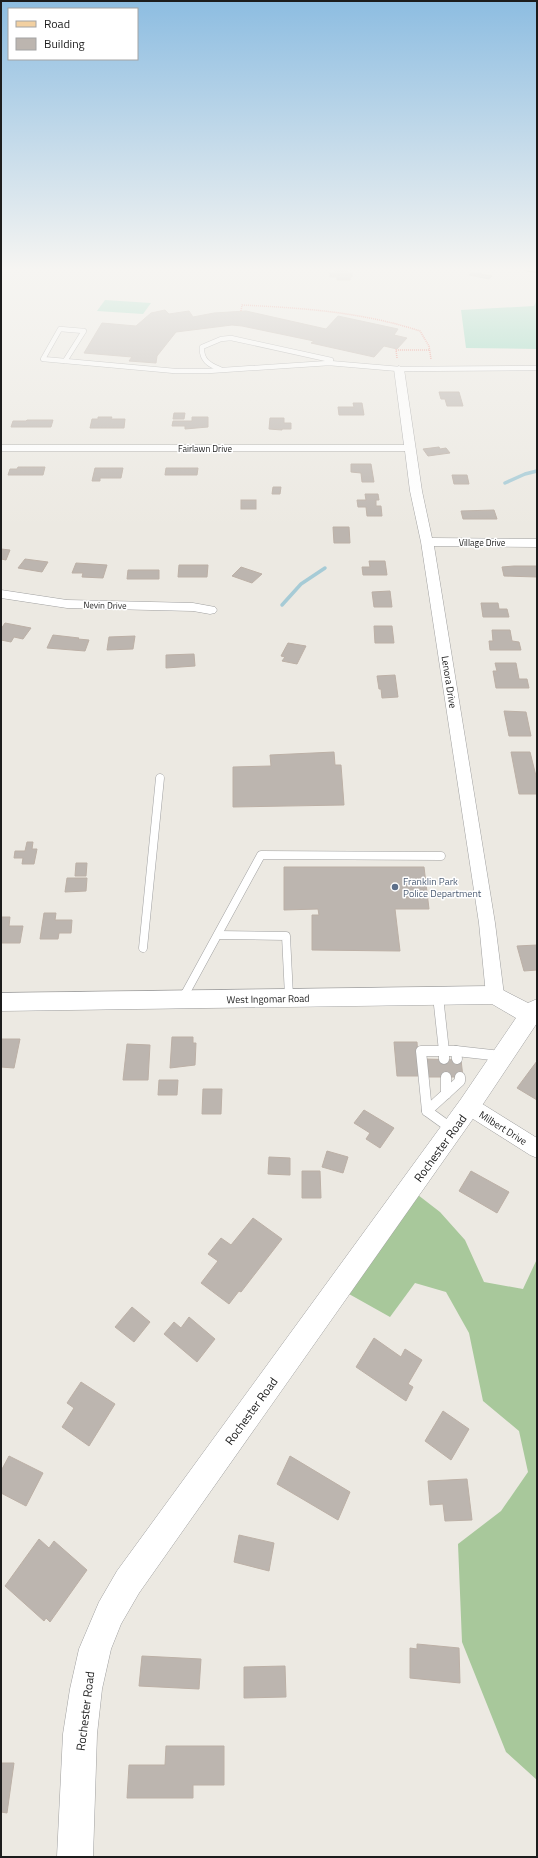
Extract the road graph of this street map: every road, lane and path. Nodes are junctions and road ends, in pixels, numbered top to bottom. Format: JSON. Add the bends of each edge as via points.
{"nodes":[{"id":1,"x":45,"y":355,"type":"edge"},
{"id":2,"x":69,"y":355,"type":"edge"},
{"id":3,"x":202,"y":355,"type":"edge"},
{"id":4,"x":307,"y":355,"type":"edge"},
{"id":5,"x":397,"y":355,"type":"edge"},
{"id":6,"x":431,"y":355,"type":"edge"},
{"id":7,"x":65,"y":361,"type":"junction"},
{"id":8,"x":350,"y":364,"type":"junction"},
{"id":9,"x":537,"y":368,"type":"edge"},
{"id":10,"x":399,"y":369,"type":"junction"},
{"id":11,"x":434,"y":369,"type":"junction"},
{"id":12,"x":222,"y":370,"type":"junction"},
{"id":13,"x":1,"y":448,"type":"edge"},
{"id":14,"x":410,"y":448,"type":"junction"},
{"id":15,"x":427,"y":542,"type":"junction"},
{"id":16,"x":537,"y":543,"type":"edge"},
{"id":17,"x":1,"y":594,"type":"edge"},
{"id":18,"x":210,"y":610,"type":"dead end"},
{"id":19,"x":160,"y":778,"type":"dead end"},
{"id":20,"x":440,"y":856,"type":"dead end"},
{"id":21,"x":218,"y":935,"type":"junction"},
{"id":22,"x":143,"y":948,"type":"dead end"},
{"id":23,"x":438,"y":996,"type":"junction"},
{"id":24,"x":495,"y":996,"type":"junction"},
{"id":25,"x":289,"y":998,"type":"junction"},
{"id":26,"x":182,"y":1000,"type":"junction"},
{"id":27,"x":1,"y":1002,"type":"edge"},
{"id":28,"x":534,"y":1012,"type":"edge"},
{"id":29,"x":444,"y":1055,"type":"junction"},
{"id":30,"x":503,"y":1056,"type":"junction"},
{"id":31,"x":446,"y":1077,"type":"dead end"},
{"id":32,"x":460,"y":1077,"type":"dead end"},
{"id":33,"x":458,"y":1100,"type":"junction"},
{"id":34,"x":427,"y":1111,"type":"junction"},
{"id":35,"x":453,"y":1129,"type":"junction"},
{"id":36,"x":537,"y":1149,"type":"edge"},
{"id":37,"x":75,"y":1857,"type":"edge"}],
"edges":[{"from":1,"to":7,"type":"lane","via":[[43,359]]},
{"from":2,"to":7,"type":"lane"},
{"from":3,"to":12,"type":"lane","via":[[204,360]]},
{"from":4,"to":8,"type":"lane"},
{"from":5,"to":10,"type":"path"},
{"from":6,"to":11,"type":"path"},
{"from":7,"to":12,"type":"lane","via":[[175,371]]},
{"from":8,"to":10,"type":"lane"},
{"from":8,"to":12,"type":"lane"},
{"from":9,"to":11,"type":"lane"},
{"from":10,"to":11,"type":"lane"},
{"from":10,"to":14,"type":"street","name":"Lenora Drive"},
{"from":13,"to":14,"type":"street","name":"Fairlawn Drive"},
{"from":14,"to":15,"type":"street","name":"Lenora Drive"},
{"from":15,"to":16,"type":"street","name":"Village Drive"},
{"from":15,"to":24,"type":"street","name":"Lenora Drive","via":[[486,916]]},
{"from":17,"to":18,"type":"street","name":"Nevin Drive","via":[[67,604],[192,607]]},
{"from":19,"to":22,"type":"lane"},
{"from":20,"to":21,"type":"lane","via":[[261,855]]},
{"from":21,"to":25,"type":"lane","via":[[286,936]]},
{"from":21,"to":26,"type":"lane"},
{"from":23,"to":24,"type":"street","name":"West Ingomar Road"},
{"from":23,"to":25,"type":"street","name":"West Ingomar Road"},
{"from":23,"to":29,"type":"lane"},
{"from":24,"to":28,"type":"street","name":"West Ingomar Road"},
{"from":25,"to":26,"type":"street","name":"West Ingomar Road"},
{"from":26,"to":27,"type":"street","name":"West Ingomar Road"},
{"from":28,"to":30,"type":"street","name":"Rochester Road"},
{"from":29,"to":30,"type":"lane"},
{"from":29,"to":34,"type":"lane","via":[[421,1051]]},
{"from":30,"to":33,"type":"street","name":"Rochester Road"},
{"from":31,"to":33,"type":"lane"},
{"from":32,"to":33,"type":"lane"},
{"from":33,"to":34,"type":"lane"},
{"from":33,"to":35,"type":"street","name":"Rochester Road"},
{"from":33,"to":36,"type":"street","name":"Milbert Drive"},
{"from":34,"to":35,"type":"lane"},
{"from":35,"to":37,"type":"street","name":"Rochester Road","via":[[128,1582],[110,1613],[95,1649],[86,1690],[80,1734]]}]}
